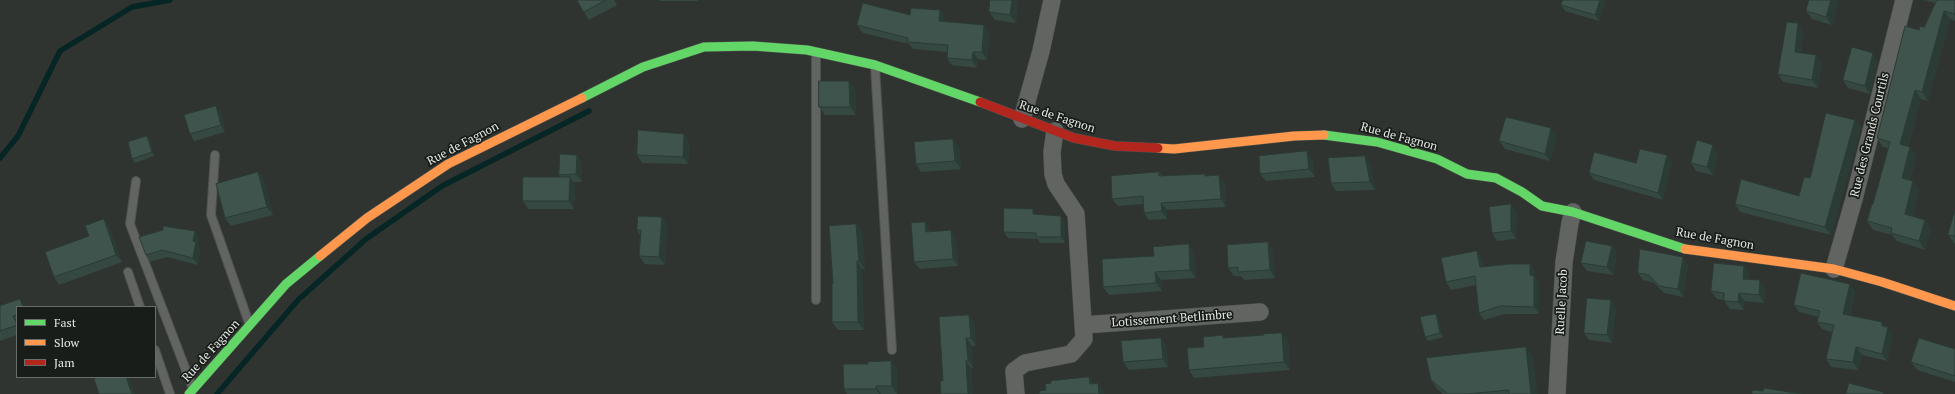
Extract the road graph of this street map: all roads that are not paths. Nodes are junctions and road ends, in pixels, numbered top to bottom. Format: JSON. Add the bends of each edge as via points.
{"nodes":[{"id":1,"x":1052,"y":0,"type":"edge"},
{"id":2,"x":1904,"y":0,"type":"edge"},
{"id":3,"x":816,"y":52,"type":"junction"},
{"id":4,"x":875,"y":65,"type":"junction"},
{"id":5,"x":1022,"y":118,"type":"junction"},
{"id":6,"x":1055,"y":131,"type":"junction"},
{"id":7,"x":215,"y":155,"type":"dead end"},
{"id":8,"x":136,"y":181,"type":"dead end"},
{"id":9,"x":1573,"y":212,"type":"junction"},
{"id":10,"x":1834,"y":269,"type":"junction"},
{"id":11,"x":128,"y":272,"type":"dead end"},
{"id":12,"x":816,"y":300,"type":"dead end"},
{"id":13,"x":140,"y":306,"type":"edge"},
{"id":14,"x":1955,"y":306,"type":"edge"},
{"id":15,"x":1260,"y":312,"type":"dead end"},
{"id":16,"x":250,"y":325,"type":"junction"},
{"id":17,"x":1084,"y":325,"type":"junction"},
{"id":18,"x":892,"y":350,"type":"dead end"},
{"id":19,"x":156,"y":353,"type":"edge"},
{"id":20,"x":191,"y":391,"type":"edge"},
{"id":21,"x":170,"y":394,"type":"edge"},
{"id":22,"x":1016,"y":394,"type":"edge"},
{"id":23,"x":1557,"y":394,"type":"edge"}],
"edges":[{"from":1,"to":5,"type":"street"},
{"from":2,"to":10,"type":"street","name":"Rue des Grands Courtils"},
{"from":3,"to":4,"type":"street","name":"Rue de Fagnon"},
{"from":3,"to":12,"type":"lane"},
{"from":3,"to":16,"type":"street","name":"Rue de Fagnon","via":[[753,46],[704,47],[643,67],[448,164],[367,218],[286,284]]},
{"from":4,"to":5,"type":"street","name":"Rue de Fagnon"},
{"from":4,"to":18,"type":"lane"},
{"from":5,"to":6,"type":"street","name":"Rue de Fagnon"},
{"from":6,"to":9,"type":"street","name":"Rue de Fagnon","via":[[1074,138],[1115,146],[1155,148],[1203,146],[1294,136],[1352,137],[1384,143],[1437,159],[1466,174],[1496,178],[1542,206]]},
{"from":6,"to":17,"type":"street","via":[[1052,152],[1053,174],[1056,184],[1076,214]]},
{"from":7,"to":16,"type":"lane","via":[[210,215]]},
{"from":8,"to":20,"type":"lane","via":[[130,224]]},
{"from":9,"to":10,"type":"street","name":"Rue de Fagnon","via":[[1684,249]]},
{"from":9,"to":23,"type":"street","name":"Ruelle Jacob","via":[[1564,262]]},
{"from":10,"to":14,"type":"street","name":"Rue de Fagnon"},
{"from":11,"to":13,"type":"lane"},
{"from":15,"to":17,"type":"street","name":"Lotissement Betlimbre"},
{"from":16,"to":20,"type":"street","name":"Rue de Fagnon"},
{"from":17,"to":22,"type":"street","via":[[1084,339],[1071,354],[1024,363],[1014,372]]},
{"from":19,"to":21,"type":"lane"}]}
